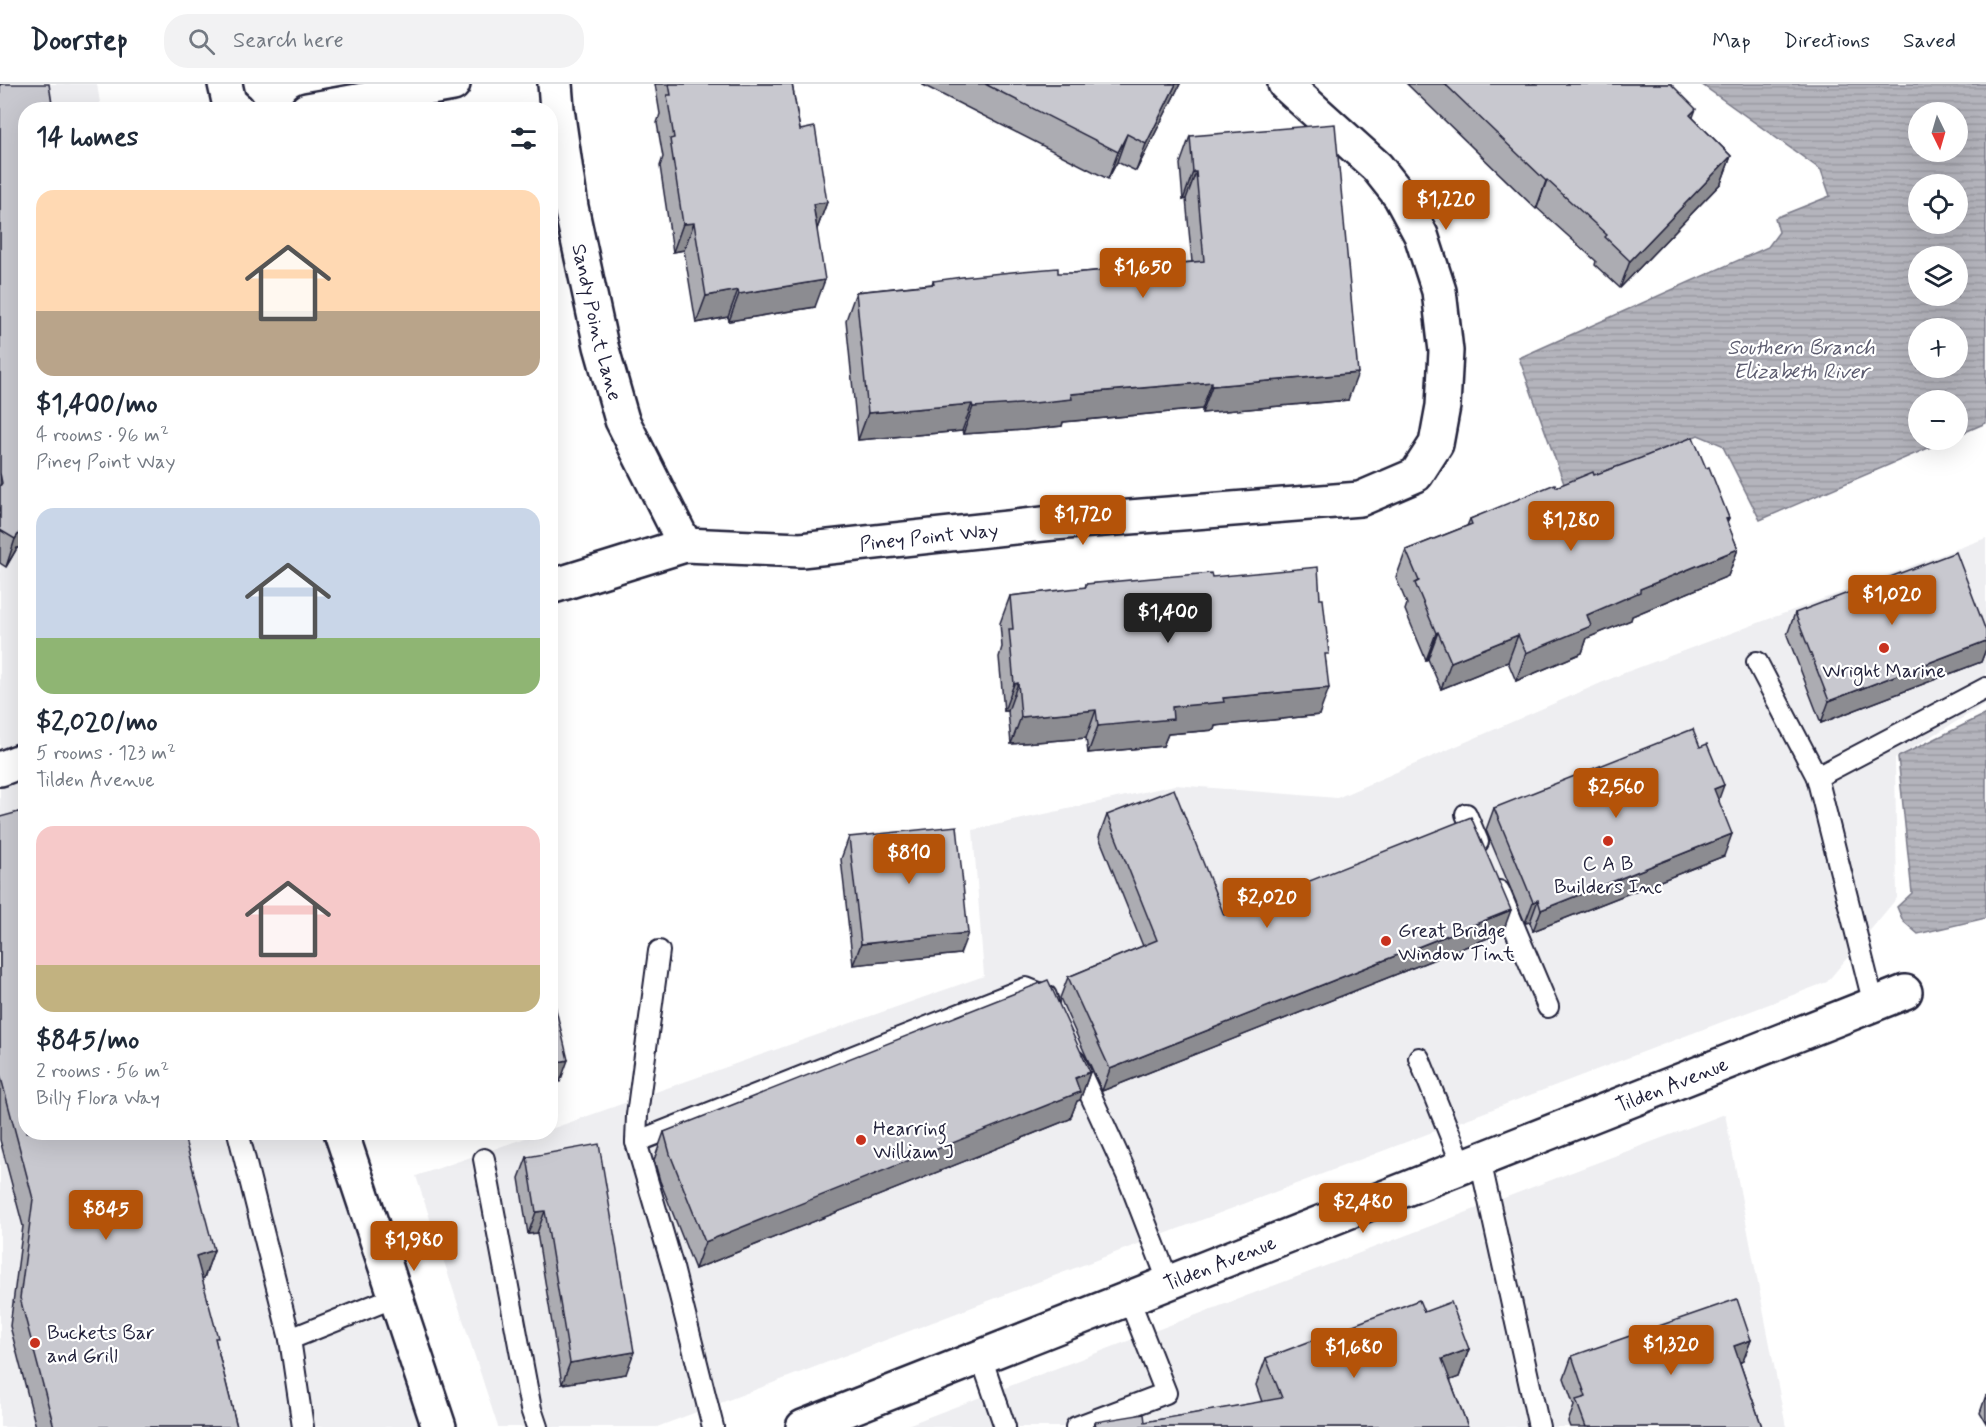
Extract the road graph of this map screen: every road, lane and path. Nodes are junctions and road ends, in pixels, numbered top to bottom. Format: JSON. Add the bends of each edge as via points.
{"nodes":[{"id":1,"x":225,"y":84,"type":"edge"},
{"id":2,"x":453,"y":84,"type":"edge"},
{"id":3,"x":555,"y":84,"type":"edge"},
{"id":4,"x":1285,"y":84,"type":"edge"},
{"id":5,"x":229,"y":102,"type":"edge"},
{"id":6,"x":352,"y":102,"type":"edge"},
{"id":7,"x":556,"y":102,"type":"edge"},
{"id":8,"x":558,"y":116,"type":"edge"},
{"id":9,"x":686,"y":545,"type":"junction"},
{"id":10,"x":558,"y":585,"type":"edge"},
{"id":11,"x":1757,"y":663,"type":"dead end"},
{"id":12,"x":1986,"y":688,"type":"edge"},
{"id":13,"x":18,"y":762,"type":"edge"},
{"id":14,"x":0,"y":769,"type":"edge"},
{"id":15,"x":1817,"y":777,"type":"junction"},
{"id":16,"x":1466,"y":814,"type":"dead end"},
{"id":17,"x":1484,"y":857,"type":"edge"},
{"id":18,"x":1493,"y":878,"type":"edge"},
{"id":19,"x":659,"y":951,"type":"dead end"},
{"id":20,"x":1905,"y":992,"type":"dead end"},
{"id":21,"x":1874,"y":1005,"type":"junction"},
{"id":22,"x":1548,"y":1007,"type":"dead end"},
{"id":23,"x":1055,"y":1017,"type":"edge"},
{"id":24,"x":1070,"y":1049,"type":"edge"},
{"id":25,"x":1419,"y":1058,"type":"dead end"},
{"id":26,"x":240,"y":1140,"type":"edge"},
{"id":27,"x":344,"y":1140,"type":"edge"},
{"id":28,"x":636,"y":1142,"type":"junction"},
{"id":29,"x":484,"y":1160,"type":"dead end"},
{"id":30,"x":1472,"y":1163,"type":"junction"},
{"id":31,"x":1169,"y":1283,"type":"junction"},
{"id":32,"x":395,"y":1297,"type":"junction"},
{"id":33,"x":1129,"y":1299,"type":"junction"},
{"id":34,"x":290,"y":1338,"type":"junction"},
{"id":35,"x":981,"y":1357,"type":"junction"},
{"id":36,"x":303,"y":1427,"type":"edge"},
{"id":37,"x":439,"y":1427,"type":"edge"},
{"id":38,"x":537,"y":1427,"type":"edge"},
{"id":39,"x":713,"y":1427,"type":"edge"},
{"id":40,"x":803,"y":1427,"type":"edge"},
{"id":41,"x":1005,"y":1427,"type":"edge"},
{"id":42,"x":1076,"y":1427,"type":"edge"},
{"id":43,"x":1539,"y":1427,"type":"edge"}],
"edges":[{"from":1,"to":5,"type":"street"},
{"from":2,"to":6,"type":"street"},
{"from":3,"to":7,"type":"street","name":"Sandy Point Lane"},
{"from":4,"to":9,"type":"street","name":"Piney Point Way","via":[[1377,167],[1400,196],[1420,235],[1439,291],[1446,351],[1443,406],[1436,444],[1416,475],[1360,499],[1053,523],[801,550]]},
{"from":8,"to":9,"type":"street","name":"Sandy Point Lane","via":[[571,207],[601,346],[622,420]]},
{"from":9,"to":10,"type":"street","name":"Piney Point Way"},
{"from":11,"to":15,"type":"lane"},
{"from":12,"to":15,"type":"lane"},
{"from":13,"to":14,"type":"street"},
{"from":15,"to":21,"type":"lane"},
{"from":16,"to":17,"type":"lane"},
{"from":18,"to":22,"type":"lane"},
{"from":19,"to":28,"type":"lane"},
{"from":20,"to":21,"type":"street","name":"Tilden Avenue"},
{"from":21,"to":30,"type":"street","name":"Tilden Avenue"},
{"from":23,"to":28,"type":"lane","via":[[1046,996],[1026,988]]},
{"from":24,"to":31,"type":"lane","via":[[1127,1175]]},
{"from":25,"to":30,"type":"lane"},
{"from":26,"to":34,"type":"lane"},
{"from":27,"to":32,"type":"street"},
{"from":28,"to":39,"type":"lane"},
{"from":29,"to":38,"type":"lane"},
{"from":30,"to":31,"type":"street","name":"Tilden Avenue"},
{"from":30,"to":43,"type":"lane"},
{"from":31,"to":33,"type":"street","name":"Tilden Avenue"},
{"from":32,"to":34,"type":"lane"},
{"from":32,"to":37,"type":"street"},
{"from":33,"to":35,"type":"street","name":"Tilden Avenue"},
{"from":33,"to":42,"type":"lane","via":[[1166,1393]]},
{"from":34,"to":36,"type":"lane"},
{"from":35,"to":40,"type":"street","name":"Tilden Avenue"},
{"from":35,"to":41,"type":"lane"}]}
